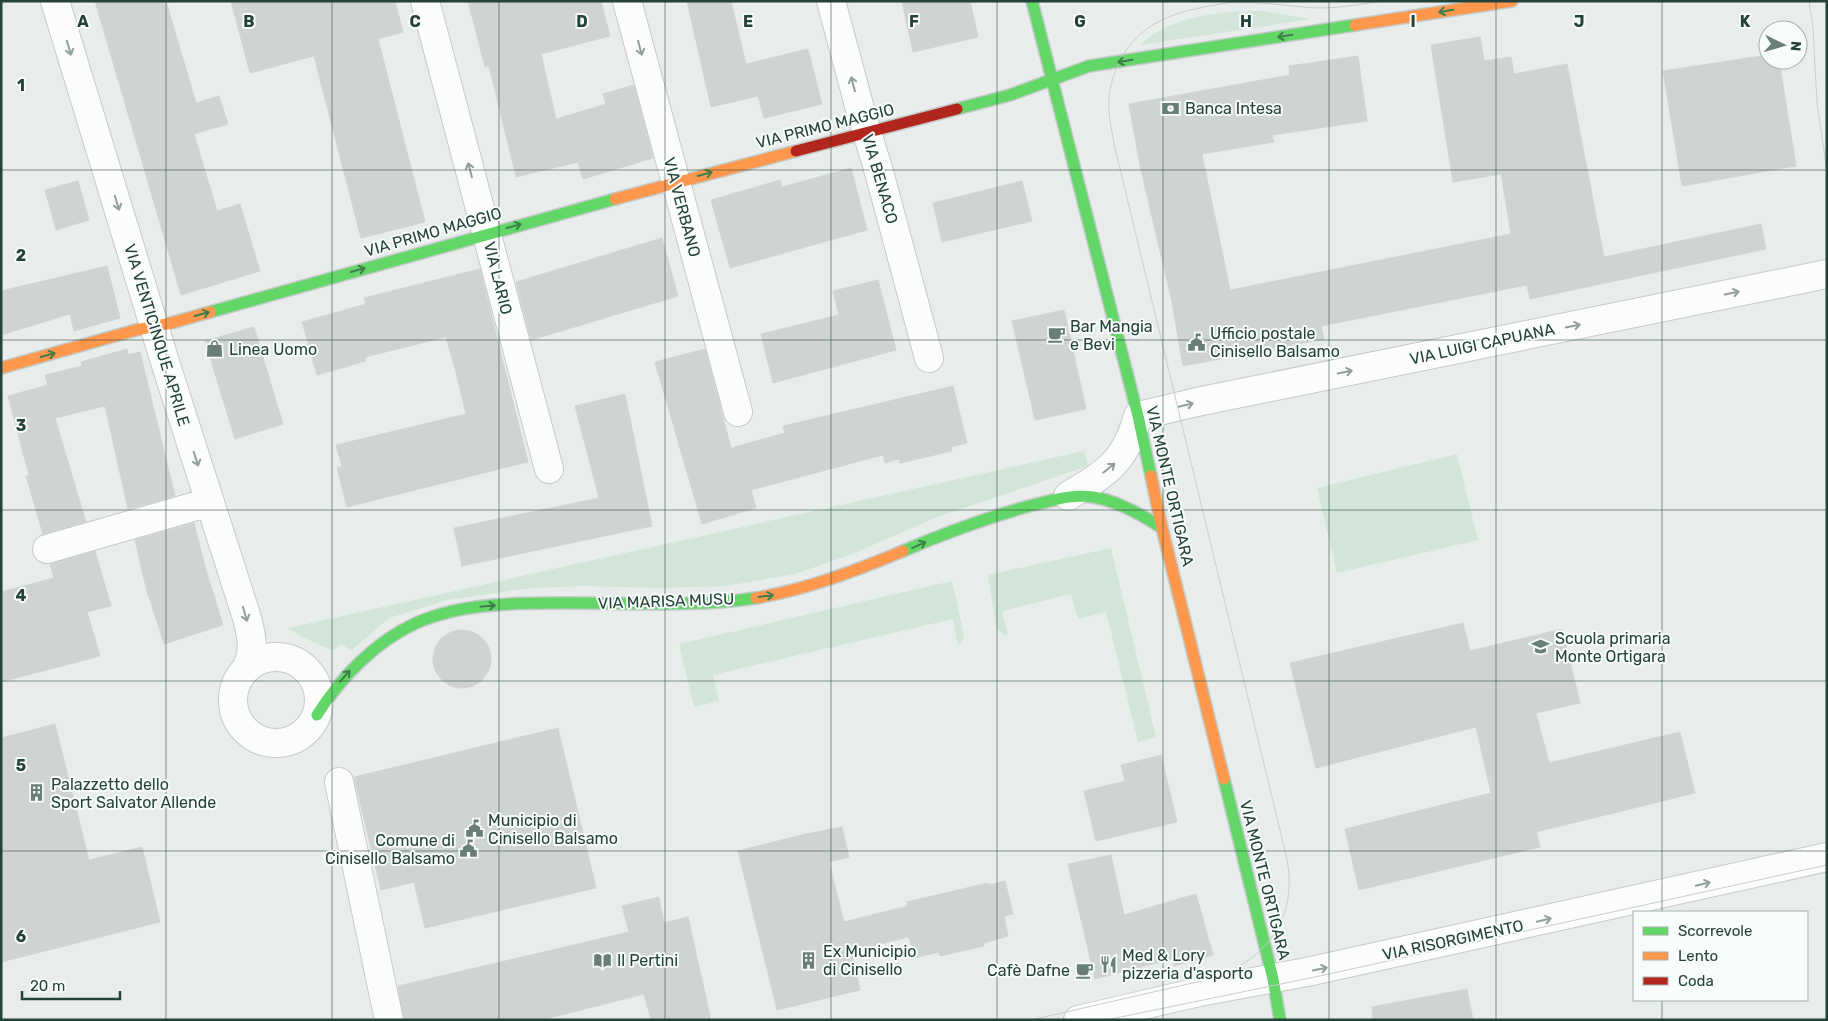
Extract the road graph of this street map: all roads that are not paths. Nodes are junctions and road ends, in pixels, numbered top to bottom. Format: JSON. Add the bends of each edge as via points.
{"nodes":[{"id":1,"x":55,"y":1,"type":"edge"},
{"id":2,"x":425,"y":1,"type":"edge"},
{"id":3,"x":628,"y":1,"type":"edge"},
{"id":4,"x":831,"y":1,"type":"edge"},
{"id":5,"x":1032,"y":1,"type":"edge"},
{"id":6,"x":1512,"y":1,"type":"edge"},
{"id":7,"x":1053,"y":78,"type":"junction"},
{"id":8,"x":867,"y":131,"type":"junction"},
{"id":9,"x":675,"y":182,"type":"junction"},
{"id":10,"x":487,"y":234,"type":"junction"},
{"id":11,"x":1827,"y":274,"type":"edge"},
{"id":12,"x":155,"y":327,"type":"junction"},
{"id":13,"x":929,"y":358,"type":"dead end"},
{"id":14,"x":1,"y":368,"type":"edge"},
{"id":15,"x":738,"y":412,"type":"dead end"},
{"id":16,"x":1138,"y":416,"type":"junction"},
{"id":17,"x":549,"y":469,"type":"dead end"},
{"id":18,"x":1068,"y":496,"type":"junction"},
{"id":19,"x":210,"y":502,"type":"junction"},
{"id":20,"x":1162,"y":528,"type":"junction"},
{"id":21,"x":47,"y":549,"type":"dead end"},
{"id":22,"x":246,"y":669,"type":"junction"},
{"id":23,"x":317,"y":715,"type":"junction"},
{"id":24,"x":339,"y":782,"type":"dead end"},
{"id":25,"x":1827,"y":857,"type":"edge"},
{"id":26,"x":1273,"y":979,"type":"junction"},
{"id":27,"x":389,"y":1020,"type":"edge"},
{"id":28,"x":1078,"y":1020,"type":"edge"},
{"id":29,"x":1280,"y":1020,"type":"edge"}],
"edges":[{"from":1,"to":12,"type":"street","name":"VIA VENTICINQUE APRILE","one_way":true},
{"from":10,"to":2,"type":"street","name":"VIA LARIO","one_way":true},
{"from":3,"to":9,"type":"street","name":"VIA VERBANO","one_way":true},
{"from":8,"to":4,"type":"street","name":"VIA BENACO","one_way":true},
{"from":5,"to":7,"type":"street","name":"VIA MONTE ORTIGARA"},
{"from":6,"to":7,"type":"street","name":"VIA PRIMO MAGGIO","one_way":true,"via":[[1089,66]]},
{"from":7,"to":8,"type":"street","name":"VIA PRIMO MAGGIO","via":[[1010,95]]},
{"from":7,"to":16,"type":"street","name":"VIA MONTE ORTIGARA"},
{"from":9,"to":8,"type":"street","name":"VIA PRIMO MAGGIO","one_way":true},
{"from":8,"to":13,"type":"street","name":"VIA BENACO"},
{"from":10,"to":9,"type":"street","name":"VIA PRIMO MAGGIO","one_way":true},
{"from":9,"to":15,"type":"street","name":"VIA VERBANO"},
{"from":12,"to":10,"type":"street","name":"VIA PRIMO MAGGIO","one_way":true},
{"from":10,"to":17,"type":"street","name":"VIA LARIO"},
{"from":16,"to":11,"type":"street","name":"VIA LUIGI CAPUANA","one_way":true},
{"from":14,"to":12,"type":"street","name":"VIA PRIMO MAGGIO","one_way":true},
{"from":12,"to":19,"type":"street","name":"VIA VENTICINQUE APRILE","one_way":true},
{"from":18,"to":16,"type":"street","name":"VIA MARISA MUSU","one_way":true,"via":[[1113,465],[1132,437]]},
{"from":16,"to":20,"type":"street","name":"VIA MONTE ORTIGARA"},
{"from":18,"to":20,"type":"street","name":"VIA MARISA MUSU","via":[[1082,494],[1114,501]]},
{"from":23,"to":18,"type":"street","name":"VIA MARISA MUSU","one_way":true,"via":[[347,672],[392,638],[430,618],[485,606],[523,603],[704,603],[778,594],[839,578],[960,528]]},
{"from":19,"to":21,"type":"street"},
{"from":19,"to":22,"type":"street","name":"VIA VENTICINQUE APRILE","one_way":true,"via":[[253,640]]},
{"from":20,"to":26,"type":"street","name":"VIA MONTE ORTIGARA"},
{"from":22,"to":23,"type":"street","via":[[262,658],[273,656],[301,664],[314,678],[318,689]]},
{"from":22,"to":23,"type":"street","via":[[237,680],[233,703],[240,724],[254,737],[272,743],[287,742],[304,734]]},
{"from":24,"to":27,"type":"street"},
{"from":26,"to":25,"type":"street","name":"VIA RISORGIMENTO","one_way":true},
{"from":26,"to":28,"type":"street","name":"VIA RISORGIMENTO","via":[[1199,992]]},
{"from":26,"to":29,"type":"street","name":"VIA MONTE ORTIGARA"}]}
